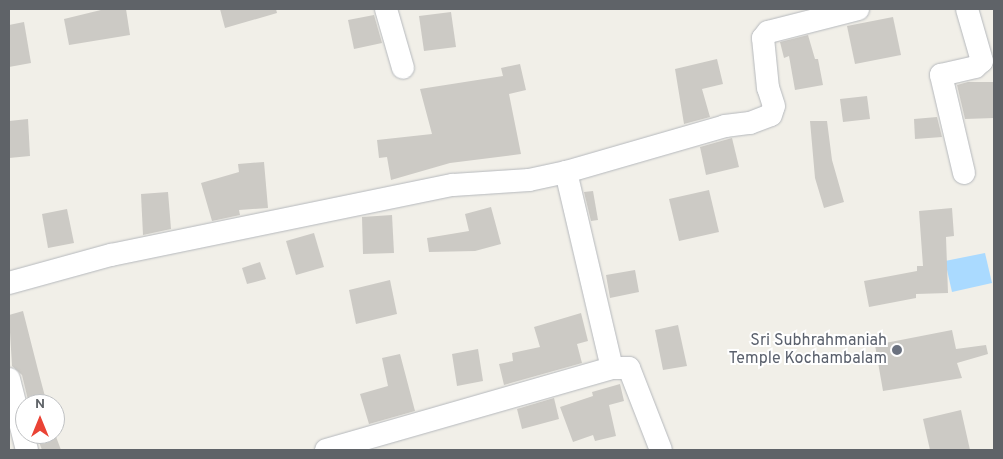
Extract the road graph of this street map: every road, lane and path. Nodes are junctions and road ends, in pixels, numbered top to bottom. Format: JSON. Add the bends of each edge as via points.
{"nodes":[{"id":1,"x":386,"y":9,"type":"edge"},
{"id":2,"x":858,"y":9,"type":"edge"},
{"id":3,"x":967,"y":9,"type":"edge"},
{"id":4,"x":403,"y":68,"type":"dead end"},
{"id":5,"x":566,"y":172,"type":"junction"},
{"id":6,"x":964,"y":173,"type":"dead end"},
{"id":7,"x":9,"y":283,"type":"edge"},
{"id":8,"x":612,"y":368,"type":"junction"},
{"id":9,"x":9,"y":379,"type":"edge"},
{"id":10,"x":27,"y":450,"type":"edge"},
{"id":11,"x":326,"y":450,"type":"edge"},
{"id":12,"x":661,"y":450,"type":"edge"}],
"edges":[{"from":1,"to":4,"type":"street"},
{"from":2,"to":5,"type":"street","via":[[768,32],[763,38],[768,88],[774,106],[770,115]]},
{"from":3,"to":6,"type":"street","via":[[982,61],[975,67],[941,75]]},
{"from":5,"to":7,"type":"street","via":[[529,180],[453,185],[111,255]]},
{"from":5,"to":8,"type":"street"},
{"from":8,"to":11,"type":"street"},
{"from":8,"to":12,"type":"street","via":[[629,368]]},
{"from":9,"to":10,"type":"street"}]}
